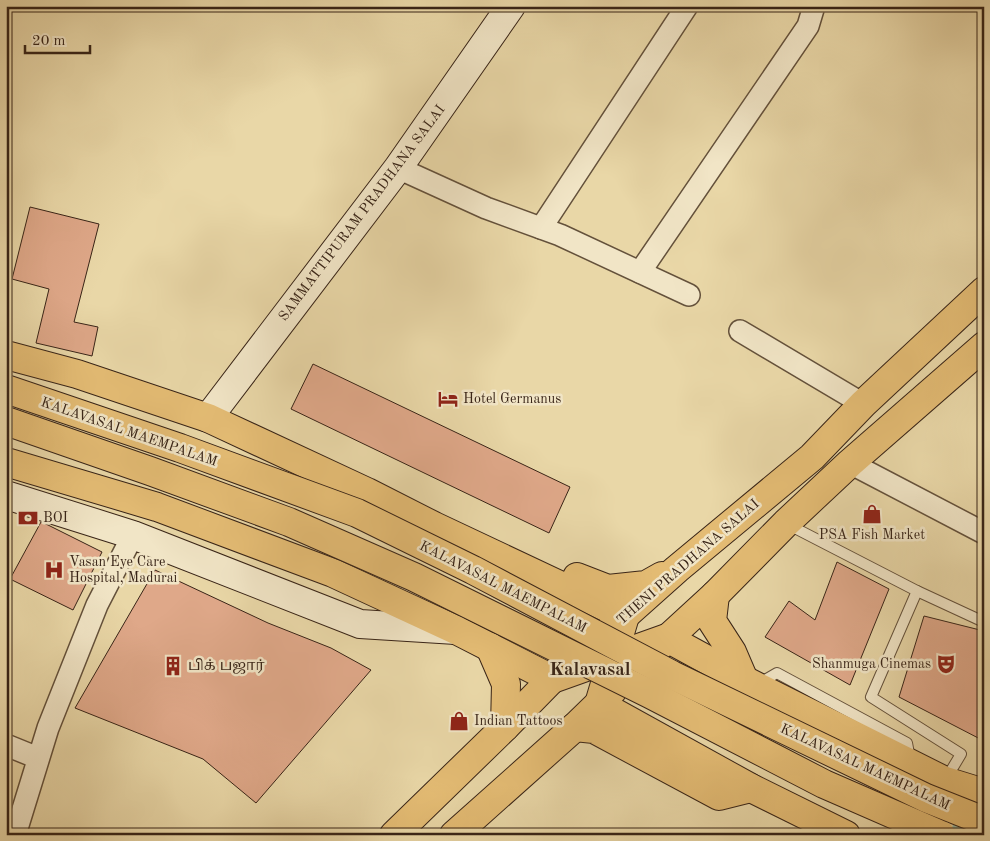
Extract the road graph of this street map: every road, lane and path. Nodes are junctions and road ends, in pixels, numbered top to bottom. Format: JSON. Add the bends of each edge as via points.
{"nodes":[{"id":1,"x":511,"y":6,"type":"edge"},
{"id":2,"x":687,"y":6,"type":"edge"},
{"id":3,"x":814,"y":6,"type":"edge"},
{"id":4,"x":398,"y":168,"type":"junction"},
{"id":5,"x":541,"y":228,"type":"junction"},
{"id":6,"x":640,"y":272,"type":"junction"},
{"id":7,"x":984,"y":291,"type":"edge"},
{"id":8,"x":689,"y":295,"type":"dead end"},
{"id":9,"x":740,"y":331,"type":"dead end"},
{"id":10,"x":984,"y":346,"type":"edge"},
{"id":11,"x":6,"y":355,"type":"edge"},
{"id":12,"x":6,"y":389,"type":"edge"},
{"id":13,"x":863,"y":404,"type":"junction"},
{"id":14,"x":208,"y":418,"type":"junction"},
{"id":15,"x":6,"y":421,"type":"edge"},
{"id":16,"x":6,"y":462,"type":"edge"},
{"id":17,"x":850,"y":463,"type":"junction"},
{"id":18,"x":6,"y":494,"type":"edge"},
{"id":19,"x":786,"y":524,"type":"junction"},
{"id":20,"x":434,"y":526,"type":"junction"},
{"id":21,"x":984,"y":533,"type":"edge"},
{"id":22,"x":133,"y":535,"type":"junction"},
{"id":23,"x":677,"y":569,"type":"junction"},
{"id":24,"x":917,"y":590,"type":"junction"},
{"id":25,"x":715,"y":595,"type":"junction"},
{"id":26,"x":625,"y":616,"type":"junction"},
{"id":27,"x":984,"y":622,"type":"edge"},
{"id":28,"x":456,"y":630,"type":"junction"},
{"id":29,"x":667,"y":638,"type":"junction"},
{"id":30,"x":490,"y":647,"type":"junction"},
{"id":31,"x":612,"y":657,"type":"junction"},
{"id":32,"x":552,"y":679,"type":"junction"},
{"id":33,"x":750,"y":683,"type":"junction"},
{"id":34,"x":599,"y":704,"type":"junction"},
{"id":35,"x":505,"y":727,"type":"junction"},
{"id":36,"x":575,"y":727,"type":"junction"},
{"id":37,"x":6,"y":745,"type":"edge"},
{"id":38,"x":38,"y":758,"type":"junction"},
{"id":39,"x":945,"y":781,"type":"junction"},
{"id":40,"x":751,"y":788,"type":"junction"},
{"id":41,"x":984,"y":793,"type":"edge"},
{"id":42,"x":984,"y":821,"type":"edge"},
{"id":43,"x":15,"y":835,"type":"edge"},
{"id":44,"x":394,"y":835,"type":"edge"},
{"id":45,"x":454,"y":835,"type":"edge"},
{"id":46,"x":846,"y":835,"type":"edge"},
{"id":47,"x":941,"y":835,"type":"edge"}],
"edges":[{"from":1,"to":4,"type":"street","name":"SAMMATTIPURAM PRADHANA SALAI"},
{"from":2,"to":5,"type":"street"},
{"from":3,"to":6,"type":"street","via":[[808,26]]},
{"from":4,"to":5,"type":"street","via":[[486,208]]},
{"from":4,"to":14,"type":"street","name":"SAMMATTIPURAM PRADHANA SALAI"},
{"from":5,"to":6,"type":"street"},
{"from":6,"to":8,"type":"street"},
{"from":7,"to":13,"type":"main road","name":"THENI PRADHANA SALAI"},
{"from":9,"to":13,"type":"street"},
{"from":10,"to":17,"type":"main road"},
{"from":11,"to":14,"type":"main road","via":[[77,374]]},
{"from":12,"to":42,"type":"main road","name":"KALAVASAL MAEMPALAM","bridge":true,"via":[[357,513],[672,675],[926,798]]},
{"from":13,"to":23,"type":"main road","name":"THENI PRADHANA SALAI","via":[[812,457]]},
{"from":14,"to":20,"type":"main road"},
{"from":15,"to":47,"type":"main road","bridge":true,"via":[[289,522],[414,577],[824,784]]},
{"from":16,"to":28,"type":"main road","via":[[157,507],[323,569]]},
{"from":17,"to":19,"type":"main road"},
{"from":17,"to":21,"type":"street"},
{"from":18,"to":22,"type":"street"},
{"from":19,"to":24,"type":"lane"},
{"from":19,"to":25,"type":"main road"},
{"from":20,"to":23,"type":"main road","via":[[473,524],[572,575],[608,589],[646,584]]},
{"from":20,"to":26,"type":"main road"},
{"from":22,"to":28,"type":"street","via":[[360,624]]},
{"from":22,"to":38,"type":"street","via":[[97,605]]},
{"from":23,"to":26,"type":"main road","name":"THENI PRADHANA SALAI"},
{"from":24,"to":27,"type":"lane"},
{"from":24,"to":39,"type":"lane","via":[[871,697],[961,754]]},
{"from":25,"to":29,"type":"main road"},
{"from":25,"to":33,"type":"main road","via":[[712,621]]},
{"from":26,"to":31,"type":"main road"},
{"from":26,"to":32,"type":"main road","name":"THENI PRADHANA SALAI"},
{"from":28,"to":30,"type":"main road"},
{"from":29,"to":31,"type":"main road"},
{"from":29,"to":33,"type":"main road"},
{"from":29,"to":34,"type":"main road"},
{"from":30,"to":32,"type":"main road"},
{"from":30,"to":35,"type":"main road","via":[[506,684]]},
{"from":31,"to":32,"type":"main road"},
{"from":31,"to":34,"type":"main road"},
{"from":32,"to":35,"type":"main road","name":"THENI PRADHANA SALAI"},
{"from":33,"to":39,"type":"main road"},
{"from":34,"to":36,"type":"main road"},
{"from":34,"to":40,"type":"main road"},
{"from":35,"to":44,"type":"main road","name":"THENI PRADHANA SALAI"},
{"from":36,"to":40,"type":"main road","via":[[594,729],[719,796]]},
{"from":36,"to":45,"type":"main road"},
{"from":37,"to":38,"type":"street"},
{"from":38,"to":43,"type":"street"},
{"from":39,"to":41,"type":"main road"},
{"from":40,"to":46,"type":"main road"}]}
